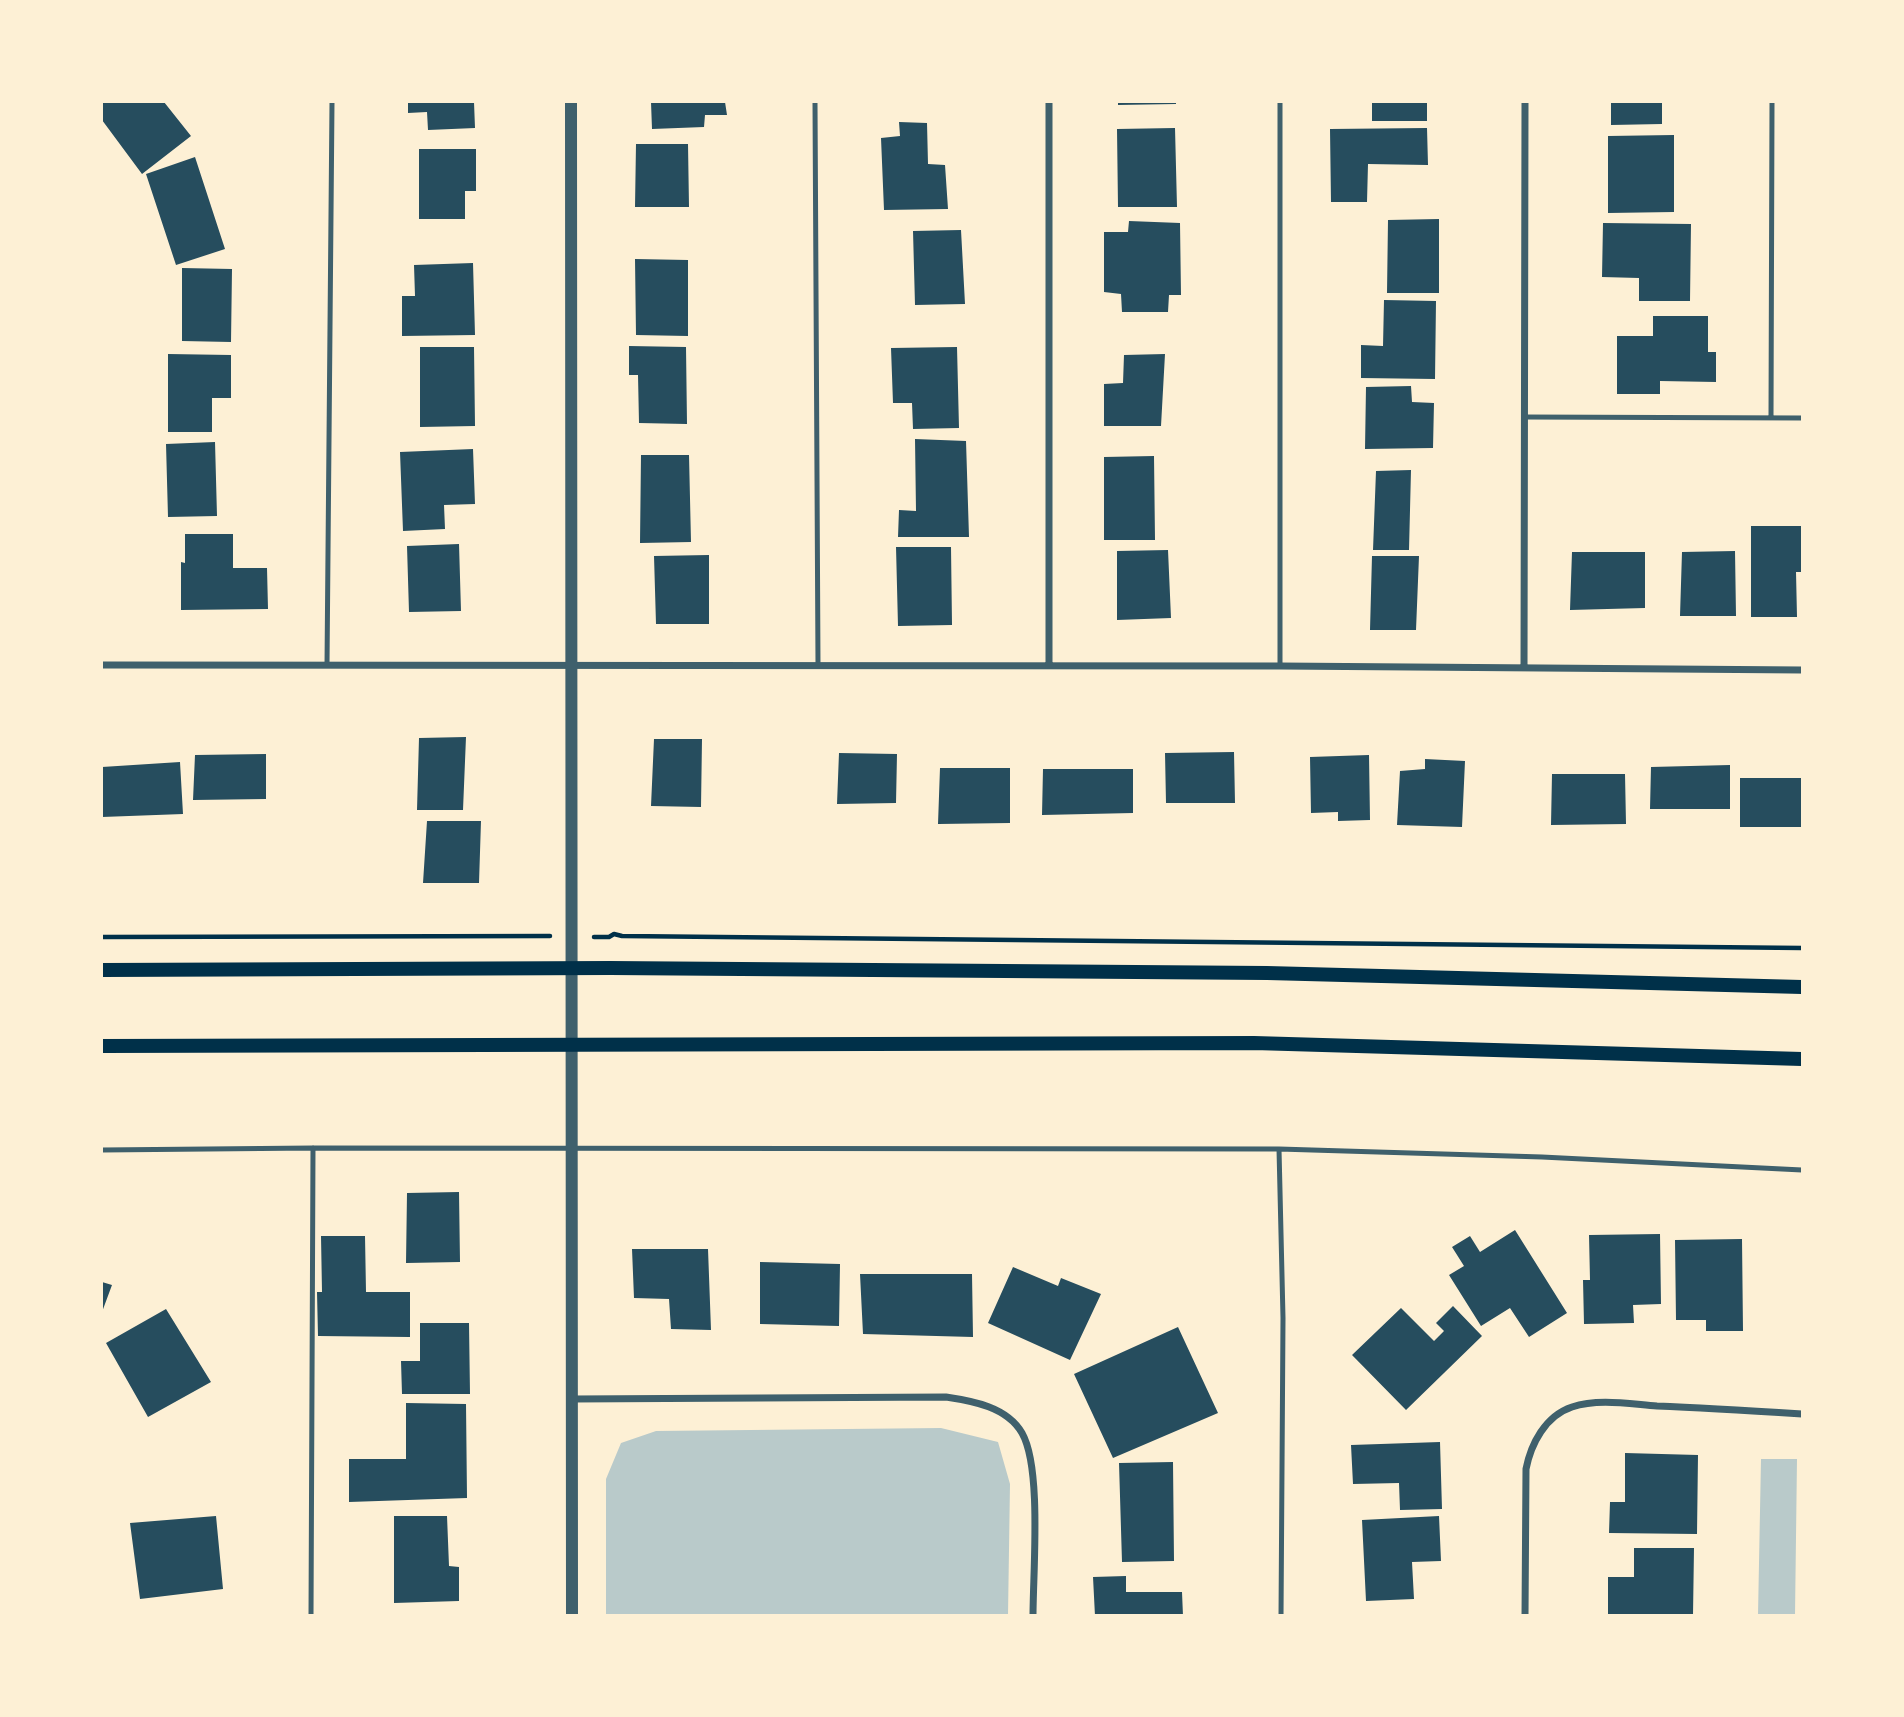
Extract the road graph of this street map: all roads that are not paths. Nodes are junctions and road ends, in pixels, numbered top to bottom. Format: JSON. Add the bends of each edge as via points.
{"nodes":[{"id":1,"x":332,"y":102,"type":"edge"},
{"id":2,"x":571,"y":102,"type":"edge"},
{"id":3,"x":816,"y":102,"type":"edge"},
{"id":4,"x":1049,"y":102,"type":"edge"},
{"id":5,"x":1280,"y":102,"type":"edge"},
{"id":6,"x":1525,"y":102,"type":"edge"},
{"id":7,"x":1772,"y":102,"type":"edge"},
{"id":8,"x":1524,"y":417,"type":"junction"},
{"id":9,"x":1771,"y":417,"type":"junction"},
{"id":10,"x":1802,"y":418,"type":"edge"},
{"id":11,"x":327,"y":664,"type":"junction"},
{"id":12,"x":102,"y":665,"type":"edge"},
{"id":13,"x":573,"y":665,"type":"junction"},
{"id":14,"x":818,"y":665,"type":"junction"},
{"id":15,"x":1049,"y":666,"type":"junction"},
{"id":16,"x":1280,"y":666,"type":"junction"},
{"id":17,"x":1524,"y":667,"type":"junction"},
{"id":18,"x":1802,"y":670,"type":"edge"},
{"id":19,"x":573,"y":968,"type":"junction"},
{"id":20,"x":102,"y":970,"type":"edge"},
{"id":21,"x":1802,"y":988,"type":"edge"},
{"id":22,"x":572,"y":1045,"type":"junction"},
{"id":23,"x":102,"y":1046,"type":"edge"},
{"id":24,"x":1802,"y":1059,"type":"edge"},
{"id":25,"x":313,"y":1148,"type":"junction"},
{"id":26,"x":573,"y":1149,"type":"junction"},
{"id":27,"x":1279,"y":1149,"type":"junction"},
{"id":28,"x":102,"y":1150,"type":"edge"},
{"id":29,"x":1802,"y":1170,"type":"edge"},
{"id":30,"x":573,"y":1399,"type":"junction"},
{"id":31,"x":1802,"y":1414,"type":"edge"},
{"id":32,"x":311,"y":1615,"type":"edge"},
{"id":33,"x":572,"y":1615,"type":"edge"},
{"id":34,"x":1033,"y":1615,"type":"edge"},
{"id":35,"x":1281,"y":1615,"type":"edge"},
{"id":36,"x":1525,"y":1615,"type":"edge"}],
"edges":[{"from":1,"to":11,"type":"lane"},
{"from":2,"to":13,"type":"street"},
{"from":3,"to":14,"type":"lane"},
{"from":4,"to":15,"type":"street"},
{"from":5,"to":16,"type":"lane"},
{"from":6,"to":8,"type":"street"},
{"from":7,"to":9,"type":"lane"},
{"from":8,"to":9,"type":"lane"},
{"from":8,"to":17,"type":"street"},
{"from":9,"to":10,"type":"lane"},
{"from":11,"to":12,"type":"street"},
{"from":11,"to":13,"type":"street"},
{"from":13,"to":14,"type":"street"},
{"from":13,"to":19,"type":"street"},
{"from":14,"to":15,"type":"street"},
{"from":15,"to":16,"type":"street"},
{"from":16,"to":17,"type":"street"},
{"from":17,"to":18,"type":"street"},
{"from":19,"to":20,"type":"main road"},
{"from":19,"to":21,"type":"main road","via":[[1267,973]]},
{"from":19,"to":22,"type":"street"},
{"from":22,"to":23,"type":"main road"},
{"from":22,"to":24,"type":"main road","via":[[1254,1043]]},
{"from":22,"to":26,"type":"street"},
{"from":25,"to":26,"type":"lane"},
{"from":25,"to":28,"type":"lane"},
{"from":25,"to":32,"type":"lane"},
{"from":26,"to":27,"type":"lane"},
{"from":26,"to":30,"type":"street"},
{"from":27,"to":29,"type":"lane"},
{"from":27,"to":35,"type":"lane"},
{"from":30,"to":33,"type":"street"},
{"from":30,"to":34,"type":"street","via":[[946,1397],[975,1401],[1004,1414],[1021,1432],[1031,1457]]},
{"from":31,"to":36,"type":"street","via":[[1610,1403],[1572,1407],[1558,1414],[1530,1449],[1526,1469]]}]}
